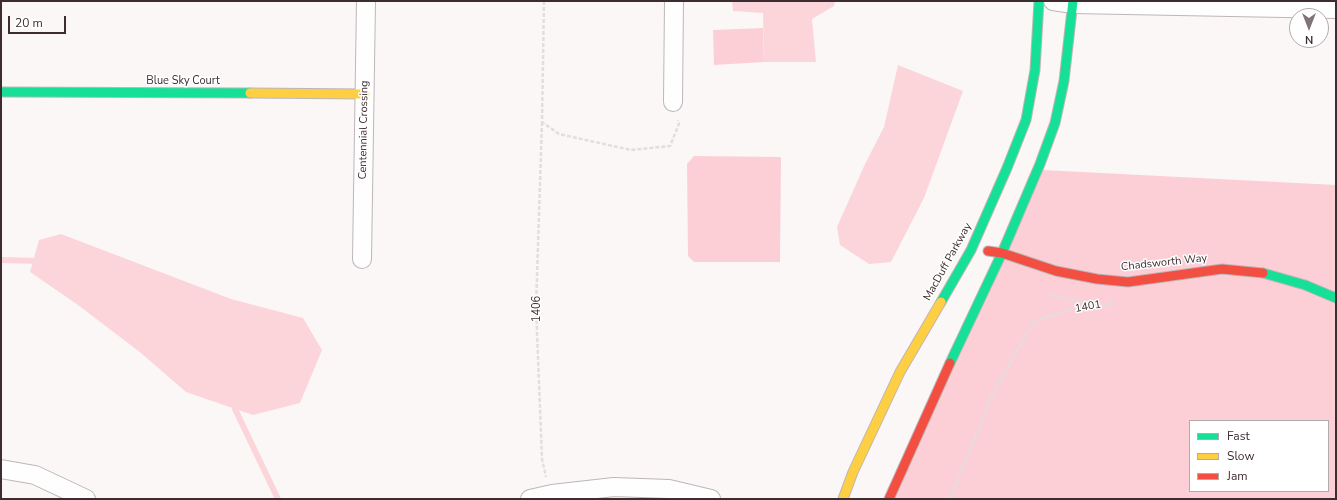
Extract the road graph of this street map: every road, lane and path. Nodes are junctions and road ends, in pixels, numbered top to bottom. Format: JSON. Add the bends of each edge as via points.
{"nodes":[{"id":1,"x":366,"y":1,"type":"edge"},
{"id":2,"x":544,"y":1,"type":"edge"},
{"id":3,"x":674,"y":1,"type":"edge"},
{"id":4,"x":1040,"y":1,"type":"edge"},
{"id":5,"x":1053,"y":1,"type":"edge"},
{"id":6,"x":1073,"y":2,"type":"edge"},
{"id":7,"x":1243,"y":4,"type":"edge"},
{"id":8,"x":1336,"y":9,"type":"edge"},
{"id":9,"x":1,"y":92,"type":"edge"},
{"id":10,"x":365,"y":94,"type":"junction"},
{"id":11,"x":673,"y":102,"type":"joint"},
{"id":12,"x":542,"y":122,"type":"junction"},
{"id":13,"x":971,"y":250,"type":"junction"},
{"id":14,"x":1002,"y":253,"type":"junction"},
{"id":15,"x":362,"y":259,"type":"dead end"},
{"id":16,"x":1048,"y":295,"type":"dead end"},
{"id":17,"x":1336,"y":298,"type":"edge"},
{"id":18,"x":1117,"y":303,"type":"dead end"},
{"id":19,"x":1101,"y":305,"type":"junction"},
{"id":20,"x":1,"y":469,"type":"edge"},
{"id":21,"x":550,"y":495,"type":"junction"},
{"id":22,"x":86,"y":499,"type":"edge"},
{"id":23,"x":530,"y":499,"type":"edge"},
{"id":24,"x":711,"y":499,"type":"edge"},
{"id":25,"x":843,"y":499,"type":"edge"},
{"id":26,"x":889,"y":499,"type":"edge"},
{"id":27,"x":948,"y":499,"type":"edge"}],
"edges":[{"from":1,"to":10,"type":"street","name":"Centennial Crossing"},
{"from":2,"to":12,"type":"path","name":"1406"},
{"from":3,"to":11,"type":"street"},
{"from":4,"to":13,"type":"street","name":"MacDuff Parkway","via":[[1035,70],[1026,120]]},
{"from":5,"to":6,"type":"street"},
{"from":6,"to":7,"type":"street"},
{"from":6,"to":14,"type":"street","via":[[1064,81],[1055,123]]},
{"from":7,"to":8,"type":"street"},
{"from":9,"to":10,"type":"street","name":"Blue Sky Court"},
{"from":10,"to":15,"type":"street","name":"Centennial Crossing"},
{"from":11,"to":12,"type":"path","via":[[679,124],[670,146],[631,150],[560,134]]},
{"from":12,"to":21,"type":"path","name":"1406","via":[[536,307],[542,459]]},
{"from":13,"to":14,"type":"street","name":"Chadsworth Way"},
{"from":13,"to":25,"type":"street","name":"MacDuff Parkway","via":[[900,372]]},
{"from":14,"to":17,"type":"street","name":"Chadsworth Way","via":[[1056,271],[1128,282],[1222,269],[1264,273],[1305,285]]},
{"from":14,"to":26,"type":"street","via":[[936,391]]},
{"from":16,"to":19,"type":"path"},
{"from":18,"to":19,"type":"path","name":"1401"},
{"from":19,"to":27,"type":"path","name":"1401","via":[[1076,308],[1034,321],[993,394]]},
{"from":20,"to":22,"type":"street","via":[[35,475]]},
{"from":21,"to":23,"type":"street"},
{"from":21,"to":24,"type":"street","via":[[614,487],[669,489]]}]}
